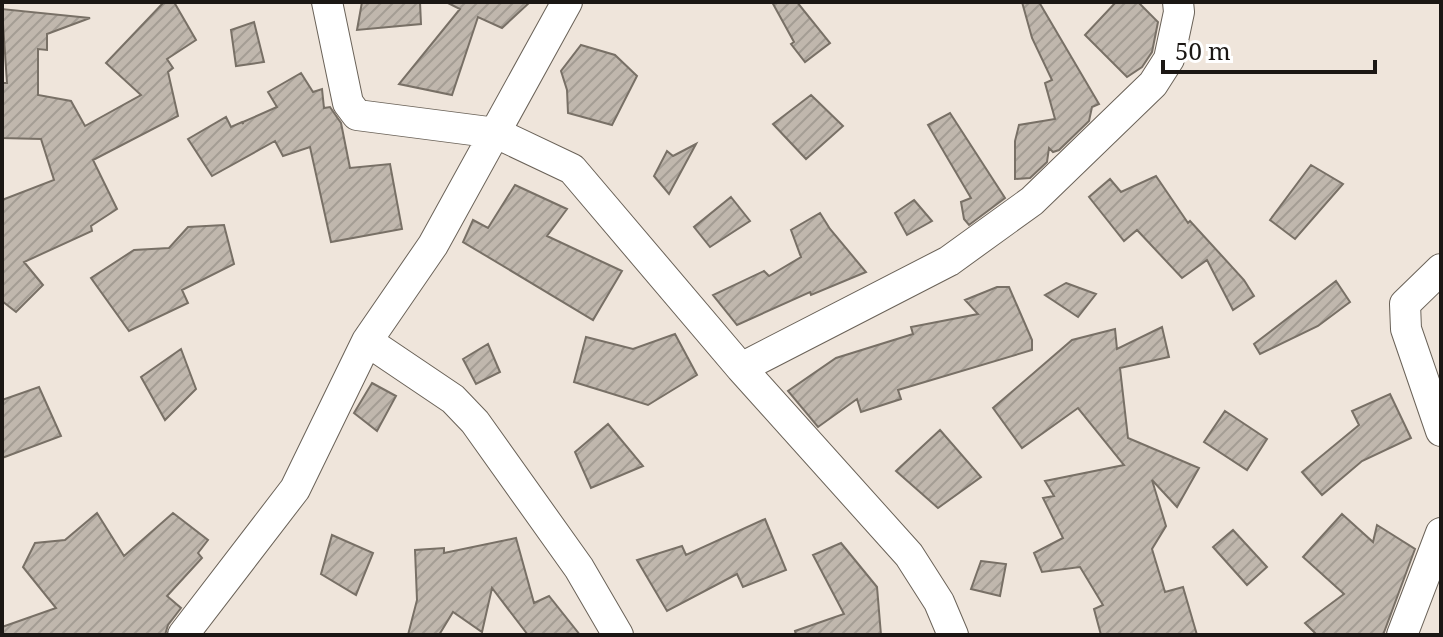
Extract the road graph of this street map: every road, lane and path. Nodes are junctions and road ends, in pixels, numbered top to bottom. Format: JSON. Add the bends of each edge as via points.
{"nodes":[{"id":1,"x":327,"y":2,"type":"edge"},
{"id":2,"x":567,"y":2,"type":"edge"},
{"id":3,"x":1178,"y":2,"type":"edge"},
{"id":4,"x":496,"y":133,"type":"junction"},
{"id":5,"x":1441,"y":269,"type":"edge"},
{"id":6,"x":367,"y":341,"type":"junction"},
{"id":7,"x":741,"y":368,"type":"junction"},
{"id":8,"x":1441,"y":431,"type":"edge"},
{"id":9,"x":1441,"y":533,"type":"edge"},
{"id":10,"x":183,"y":635,"type":"edge"},
{"id":11,"x":618,"y":635,"type":"edge"},
{"id":12,"x":953,"y":635,"type":"edge"},
{"id":13,"x":1402,"y":635,"type":"edge"}],
"edges":[{"from":1,"to":4,"type":"street","via":[[348,103],[357,115]]},
{"from":2,"to":4,"type":"street"},
{"from":3,"to":7,"type":"street","via":[[1169,59],[1153,84],[1032,201],[949,261]]},
{"from":4,"to":6,"type":"street","via":[[433,245]]},
{"from":4,"to":7,"type":"street","via":[[572,169]]},
{"from":5,"to":8,"type":"street","via":[[1405,304],[1406,329]]},
{"from":6,"to":10,"type":"street","via":[[295,489]]},
{"from":6,"to":11,"type":"street","via":[[453,399],[475,422],[579,568]]},
{"from":7,"to":12,"type":"street","via":[[909,555]]},
{"from":9,"to":13,"type":"street"}]}
